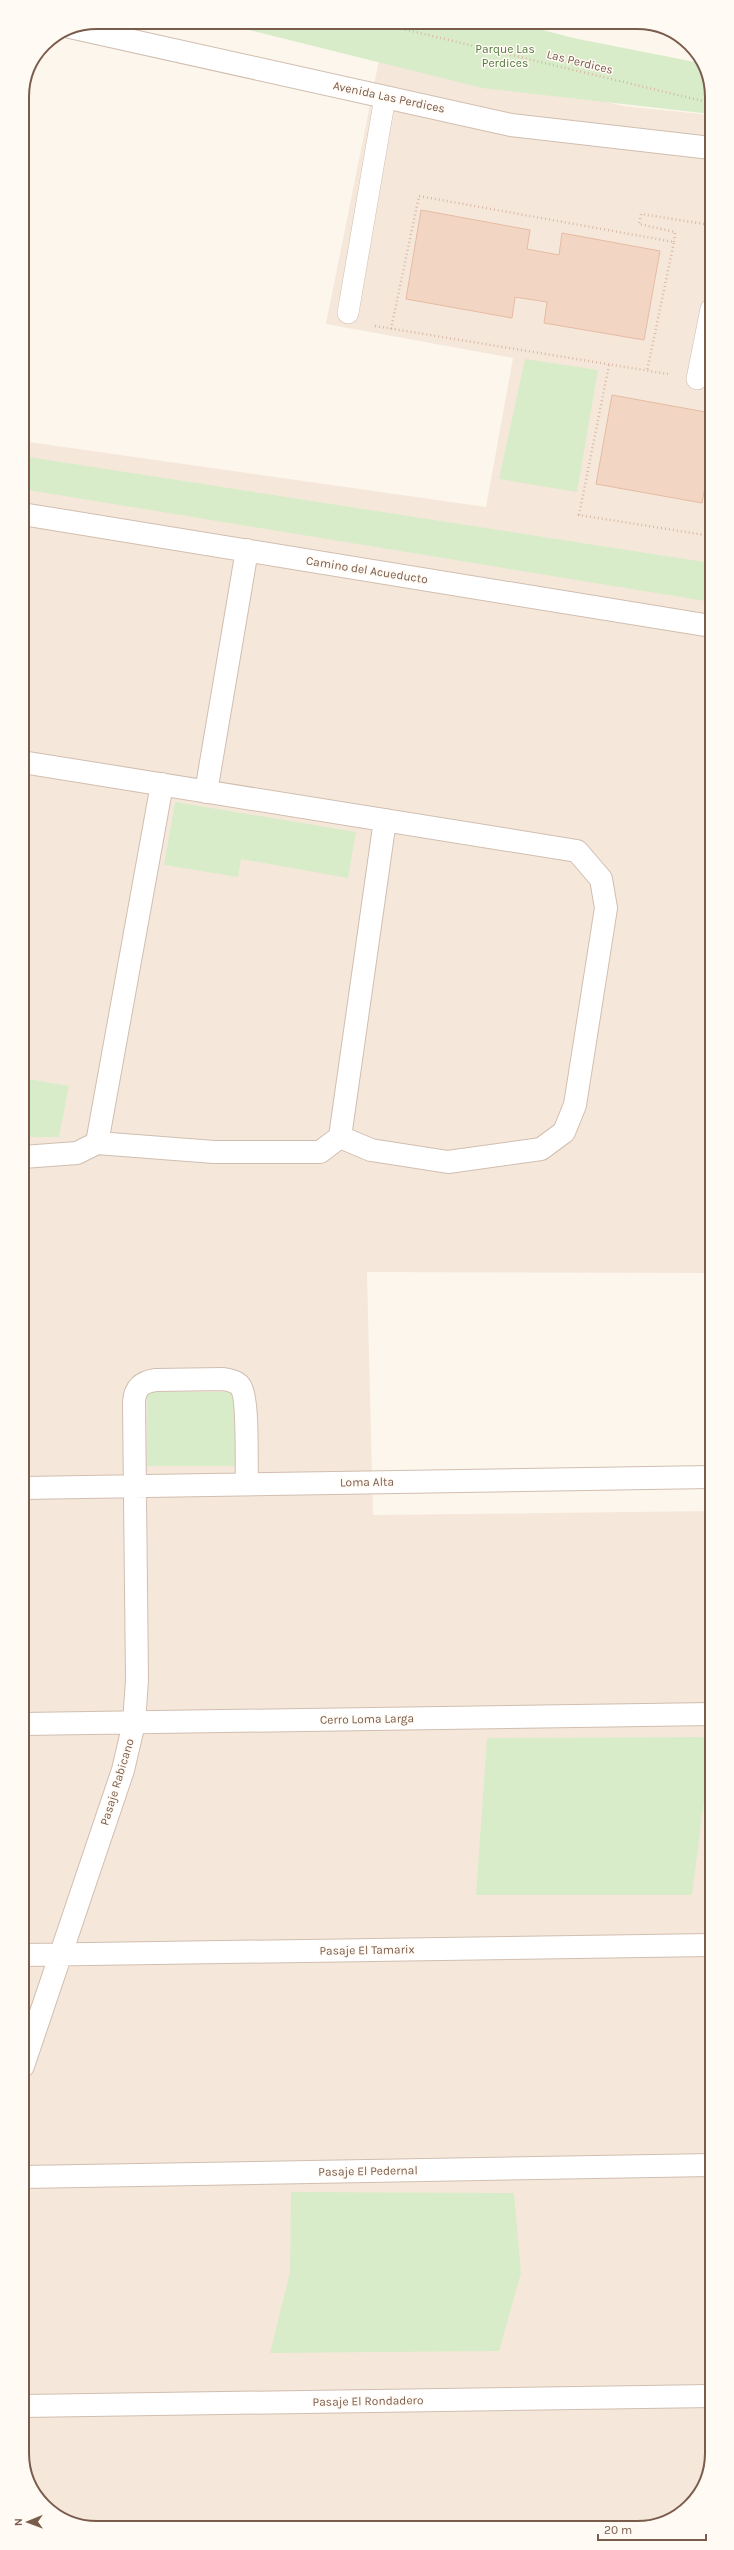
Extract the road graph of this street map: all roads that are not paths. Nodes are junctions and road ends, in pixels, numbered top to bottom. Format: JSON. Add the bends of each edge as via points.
{"nodes":[{"id":1,"x":83,"y":30,"type":"edge"},
{"id":2,"x":385,"y":97,"type":"junction"},
{"id":3,"x":705,"y":147,"type":"edge"},
{"id":4,"x":348,"y":314,"type":"road end"},
{"id":5,"x":705,"y":337,"type":"edge"},
{"id":6,"x":696,"y":379,"type":"road end"},
{"id":7,"x":29,"y":515,"type":"edge"},
{"id":8,"x":247,"y":550,"type":"junction"},
{"id":9,"x":705,"y":625,"type":"edge"},
{"id":10,"x":29,"y":763,"type":"edge"},
{"id":11,"x":162,"y":784,"type":"junction"},
{"id":12,"x":206,"y":792,"type":"junction"},
{"id":13,"x":385,"y":820,"type":"junction"},
{"id":14,"x":340,"y":1137,"type":"junction"},
{"id":15,"x":96,"y":1143,"type":"junction"},
{"id":16,"x":29,"y":1157,"type":"edge"},
{"id":17,"x":705,"y":1477,"type":"edge"},
{"id":18,"x":247,"y":1484,"type":"junction"},
{"id":19,"x":136,"y":1486,"type":"junction"},
{"id":20,"x":29,"y":1488,"type":"edge"},
{"id":21,"x":705,"y":1714,"type":"edge"},
{"id":22,"x":134,"y":1723,"type":"junction"},
{"id":23,"x":29,"y":1724,"type":"edge"},
{"id":24,"x":705,"y":1945,"type":"edge"},
{"id":25,"x":61,"y":1954,"type":"junction"},
{"id":26,"x":29,"y":1955,"type":"edge"},
{"id":27,"x":29,"y":2048,"type":"edge"},
{"id":28,"x":705,"y":2166,"type":"edge"},
{"id":29,"x":29,"y":2177,"type":"edge"},
{"id":30,"x":705,"y":2396,"type":"edge"},
{"id":31,"x":29,"y":2406,"type":"edge"}],
"edges":[{"from":1,"to":2,"type":"street","name":"Avenida Las Perdices"},
{"from":2,"to":3,"type":"street","name":"Avenida Las Perdices","via":[[511,124]]},
{"from":2,"to":4,"type":"lane"},
{"from":5,"to":6,"type":"lane"},
{"from":7,"to":8,"type":"street","name":"Camino del Acueducto"},
{"from":8,"to":9,"type":"street","name":"Camino del Acueducto"},
{"from":8,"to":12,"type":"street"},
{"from":10,"to":11,"type":"street"},
{"from":11,"to":12,"type":"street"},
{"from":11,"to":15,"type":"street"},
{"from":12,"to":13,"type":"street"},
{"from":13,"to":14,"type":"street"},
{"from":13,"to":14,"type":"street","via":[[577,851],[601,879],[606,908],[575,1104],[564,1132],[541,1149],[448,1162],[371,1150]]},
{"from":14,"to":15,"type":"street","via":[[320,1152],[214,1152]]},
{"from":15,"to":16,"type":"street","via":[[77,1153]]},
{"from":17,"to":18,"type":"street","name":"Loma Alta"},
{"from":18,"to":19,"type":"street","name":"Loma Alta"},
{"from":18,"to":19,"type":"street","name":"Pasaje Rabicano","via":[[245,1402],[240,1386],[232,1380],[186,1379],[147,1381],[134,1393]]},
{"from":19,"to":20,"type":"street","name":"Loma Alta"},
{"from":19,"to":22,"type":"street","name":"Pasaje Rabicano","via":[[137,1687]]},
{"from":21,"to":22,"type":"street","name":"Cerro Loma Larga"},
{"from":22,"to":23,"type":"street","name":"Cerro Loma Larga"},
{"from":22,"to":25,"type":"street","name":"Pasaje Rabicano","via":[[123,1770]]},
{"from":24,"to":25,"type":"street","name":"Pasaje El Tamarix"},
{"from":25,"to":26,"type":"street","name":"Pasaje El Tamarix"},
{"from":25,"to":27,"type":"street","name":"Pasaje Rabicano"},
{"from":28,"to":29,"type":"street","name":"Pasaje El Pedernal"},
{"from":30,"to":31,"type":"street","name":"Pasaje El Rondadero"}]}
